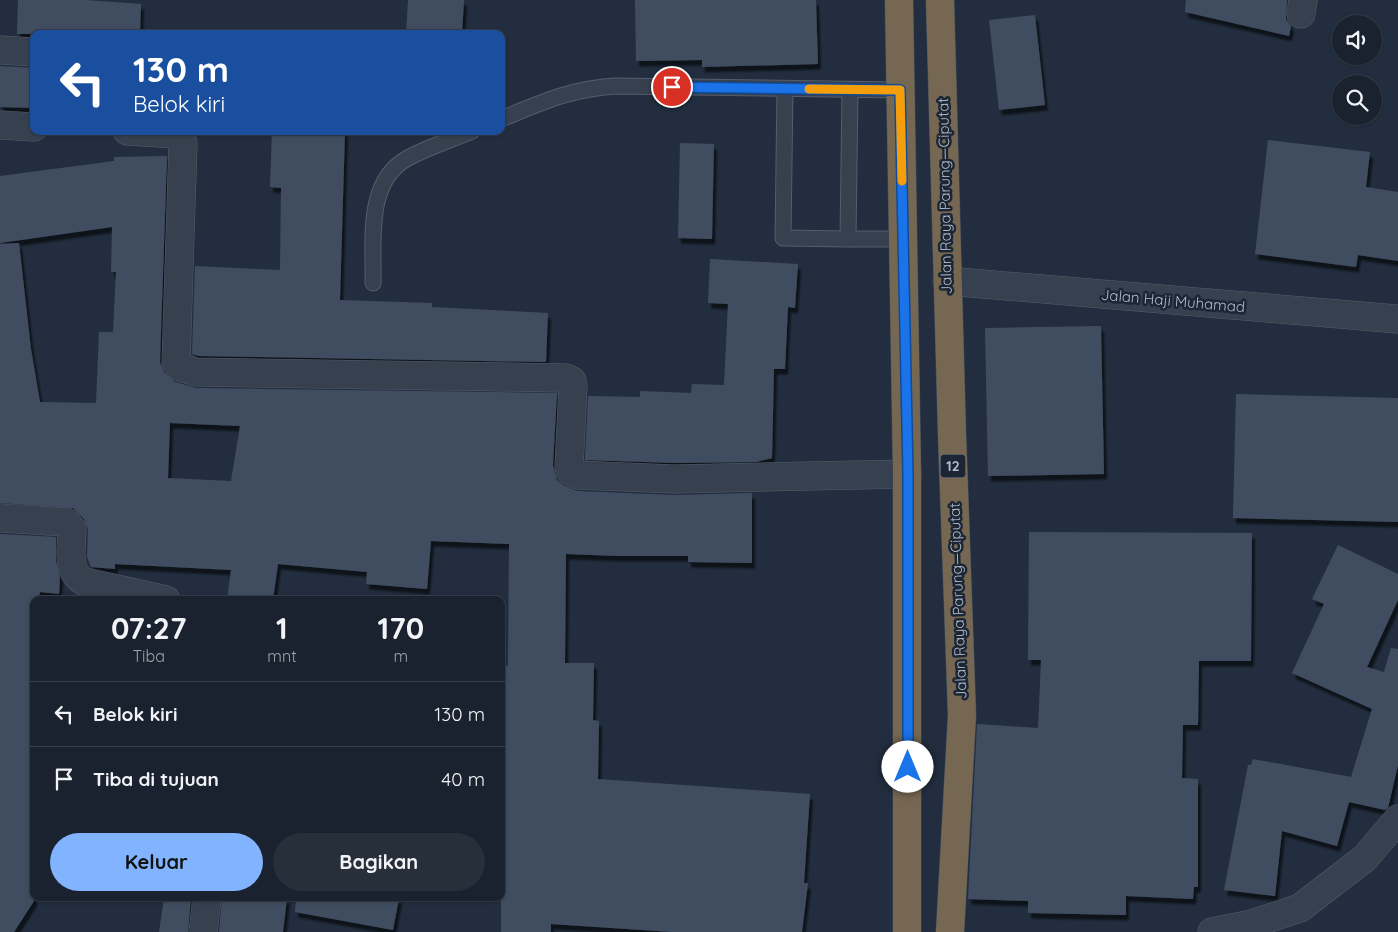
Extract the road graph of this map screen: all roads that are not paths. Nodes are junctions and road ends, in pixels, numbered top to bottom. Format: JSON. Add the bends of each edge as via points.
{"nodes":[{"id":1,"x":899,"y":0,"type":"edge"},
{"id":2,"x":940,"y":0,"type":"edge"},
{"id":3,"x":0,"y":50,"type":"edge"},
{"id":4,"x":30,"y":52,"type":"edge"},
{"id":5,"x":785,"y":89,"type":"junction"},
{"id":6,"x":850,"y":90,"type":"junction"},
{"id":7,"x":900,"y":90,"type":"junction"},
{"id":8,"x":505,"y":117,"type":"edge"},
{"id":9,"x":0,"y":125,"type":"edge"},
{"id":10,"x":30,"y":127,"type":"edge"},
{"id":11,"x":177,"y":135,"type":"edge"},
{"id":12,"x":462,"y":135,"type":"edge"},
{"id":13,"x":848,"y":239,"type":"junction"},
{"id":14,"x":903,"y":239,"type":"junction"},
{"id":15,"x":947,"y":281,"type":"junction"},
{"id":16,"x":373,"y":283,"type":"dead end"},
{"id":17,"x":1398,"y":319,"type":"edge"},
{"id":18,"x":908,"y":474,"type":"junction"},
{"id":19,"x":0,"y":518,"type":"edge"},
{"id":20,"x":148,"y":596,"type":"edge"},
{"id":21,"x":1398,"y":819,"type":"edge"},
{"id":22,"x":207,"y":901,"type":"edge"},
{"id":23,"x":203,"y":932,"type":"edge"},
{"id":24,"x":907,"y":932,"type":"edge"},
{"id":25,"x":950,"y":932,"type":"edge"},
{"id":26,"x":1212,"y":932,"type":"edge"}],
"edges":[{"from":1,"to":7,"type":"highway"},
{"from":2,"to":15,"type":"highway","name":"Jalan Raya Parung—Ciputat","number":"12"},
{"from":3,"to":4,"type":"street"},
{"from":5,"to":6,"type":"lane"},
{"from":5,"to":8,"type":"lane","via":[[584,88]]},
{"from":5,"to":13,"type":"lane","via":[[784,238]]},
{"from":6,"to":7,"type":"lane"},
{"from":6,"to":13,"type":"lane"},
{"from":7,"to":14,"type":"highway"},
{"from":9,"to":10,"type":"street"},
{"from":11,"to":18,"type":"street","via":[[183,143],[176,362],[180,367],[196,372],[566,378],[572,381],[573,386],[569,466],[570,471],[578,475],[674,479]]},
{"from":12,"to":16,"type":"lane","via":[[407,158],[384,179],[374,215]]},
{"from":13,"to":14,"type":"lane"},
{"from":14,"to":18,"type":"highway"},
{"from":15,"to":17,"type":"street","name":"Jalan Haji Muhamad"},
{"from":15,"to":25,"type":"highway","name":"Jalan Raya Parung—Ciputat","number":"12","via":[[962,715]]},
{"from":18,"to":24,"type":"highway"},
{"from":19,"to":20,"type":"street","via":[[66,522],[72,529],[71,570],[77,578]]},
{"from":21,"to":26,"type":"street","via":[[1364,858],[1300,908],[1252,924]]},
{"from":22,"to":23,"type":"street"}]}
